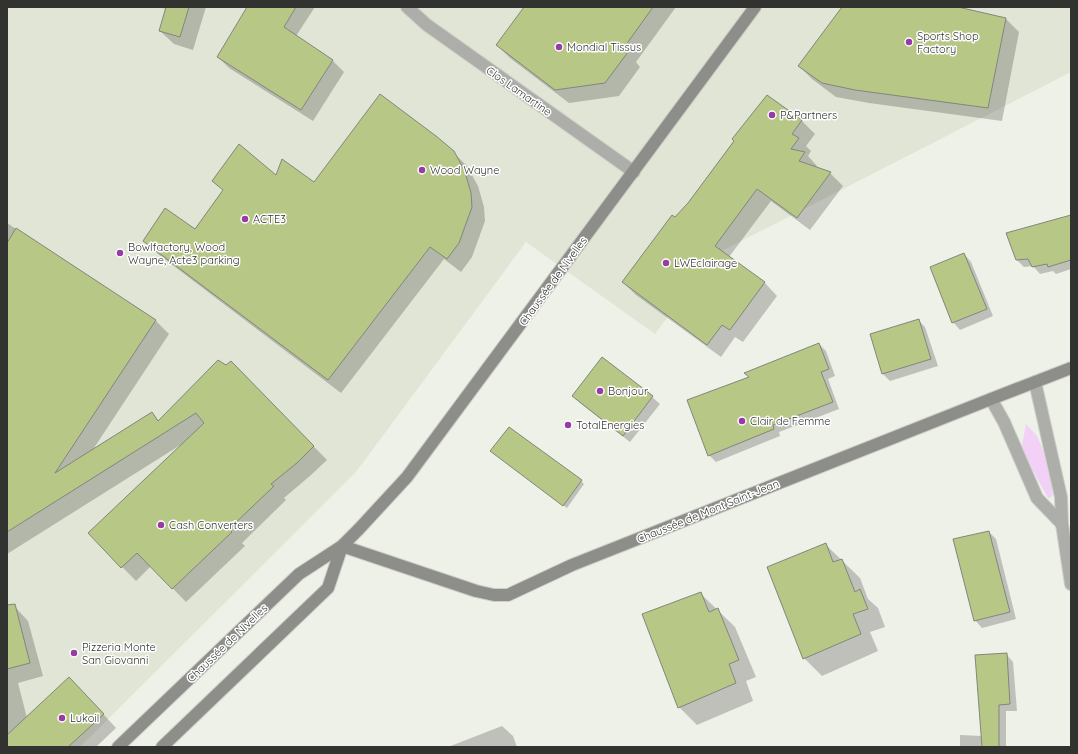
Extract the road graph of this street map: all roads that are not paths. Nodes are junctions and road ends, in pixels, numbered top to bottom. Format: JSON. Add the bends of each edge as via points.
{"nodes":[{"id":1,"x":407,"y":7,"type":"edge"},
{"id":2,"x":755,"y":7,"type":"edge"},
{"id":3,"x":634,"y":172,"type":"junction"},
{"id":4,"x":1071,"y":368,"type":"edge"},
{"id":5,"x":1035,"y":382,"type":"junction"},
{"id":6,"x":990,"y":399,"type":"junction"},
{"id":7,"x":1062,"y":524,"type":"junction"},
{"id":8,"x":342,"y":546,"type":"junction"},
{"id":9,"x":1071,"y":584,"type":"edge"},
{"id":10,"x":118,"y":747,"type":"edge"},
{"id":11,"x":162,"y":747,"type":"edge"}],
"edges":[{"from":1,"to":3,"type":"street","name":"Clos Lamartine","via":[[427,25]]},
{"from":2,"to":3,"type":"main road","name":"Chaussée de Nivelles"},
{"from":3,"to":8,"type":"main road","name":"Chaussée de Nivelles","via":[[407,477]]},
{"from":4,"to":5,"type":"main road","name":"Chaussée de Mont Saint-Jean"},
{"from":5,"to":6,"type":"main road","name":"Chaussée de Mont Saint-Jean"},
{"from":5,"to":7,"type":"street","via":[[1061,497]]},
{"from":6,"to":7,"type":"street","via":[[1004,422],[1037,498]]},
{"from":6,"to":8,"type":"main road","name":"Chaussée de Mont Saint-Jean","via":[[572,565],[508,594],[476,591]]},
{"from":7,"to":9,"type":"street"},
{"from":8,"to":10,"type":"main road","name":"Chaussée de Nivelles","via":[[299,574]]},
{"from":8,"to":11,"type":"main road","name":"Chaussée de Nivelles","via":[[328,588]]}]}
